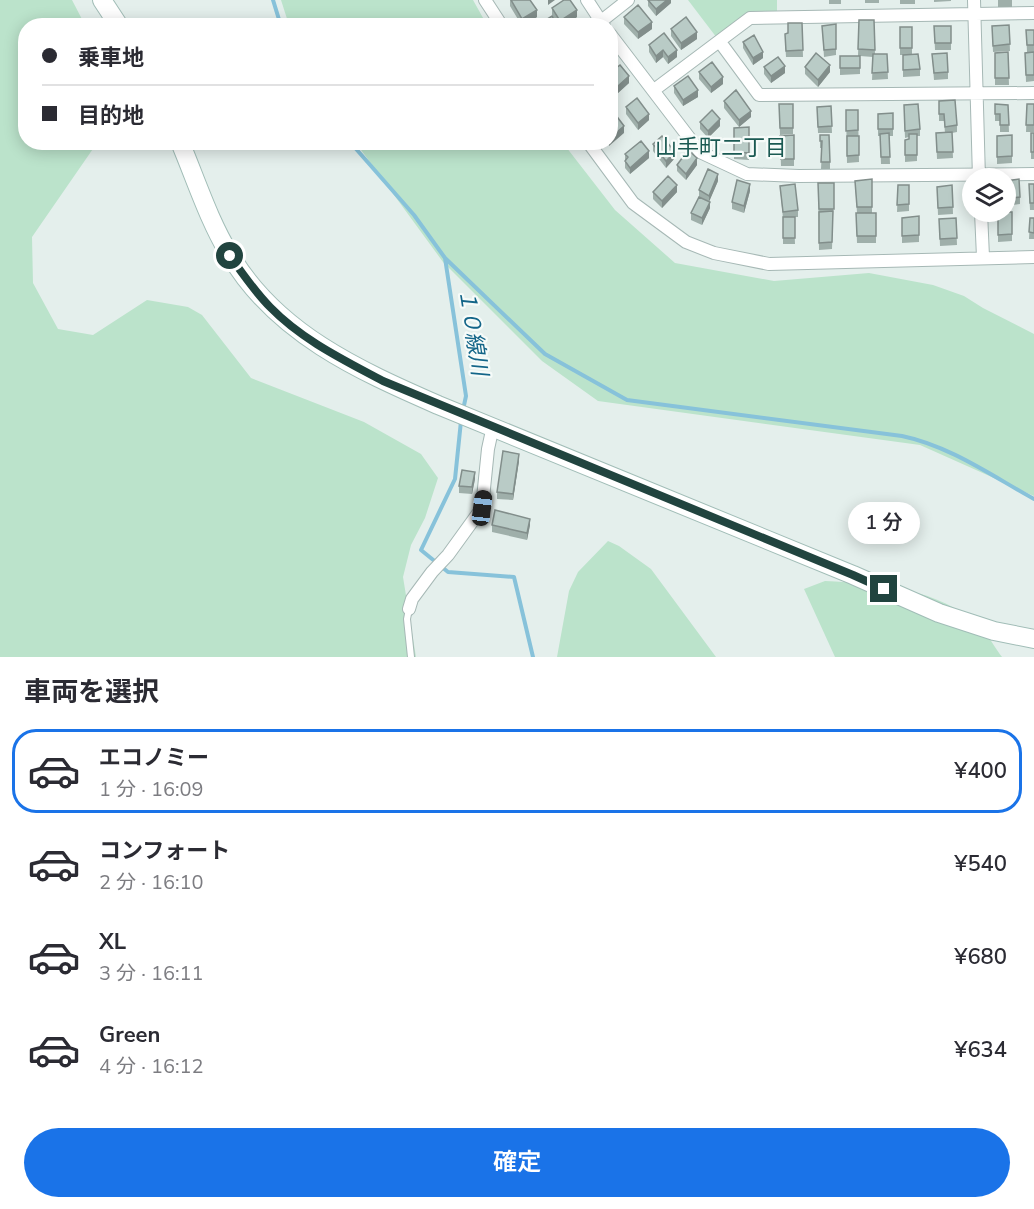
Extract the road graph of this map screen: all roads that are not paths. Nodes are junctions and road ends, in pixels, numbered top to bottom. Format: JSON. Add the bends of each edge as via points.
{"nodes":[{"id":1,"x":102,"y":0,"type":"edge"},
{"id":2,"x":485,"y":0,"type":"edge"},
{"id":3,"x":587,"y":0,"type":"edge"},
{"id":4,"x":628,"y":0,"type":"edge"},
{"id":5,"x":974,"y":0,"type":"edge"},
{"id":6,"x":1034,"y":13,"type":"edge"},
{"id":7,"x":974,"y":14,"type":"junction"},
{"id":8,"x":114,"y":18,"type":"edge"},
{"id":9,"x":497,"y":18,"type":"edge"},
{"id":10,"x":597,"y":18,"type":"edge"},
{"id":11,"x":607,"y":18,"type":"edge"},
{"id":12,"x":720,"y":42,"type":"junction"},
{"id":13,"x":618,"y":44,"type":"edge"},
{"id":14,"x":654,"y":90,"type":"junction"},
{"id":15,"x":977,"y":93,"type":"junction"},
{"id":16,"x":1034,"y":93,"type":"edge"},
{"id":17,"x":184,"y":150,"type":"edge"},
{"id":18,"x":594,"y":150,"type":"edge"},
{"id":19,"x":979,"y":168,"type":"edge"},
{"id":20,"x":1034,"y":174,"type":"edge"},
{"id":21,"x":1016,"y":175,"type":"edge"},
{"id":22,"x":962,"y":177,"type":"edge"},
{"id":23,"x":981,"y":222,"type":"edge"},
{"id":24,"x":983,"y":257,"type":"junction"},
{"id":25,"x":1034,"y":257,"type":"edge"},
{"id":26,"x":493,"y":426,"type":"junction"},
{"id":27,"x":409,"y":609,"type":"joint"},
{"id":28,"x":1034,"y":639,"type":"edge"},
{"id":29,"x":411,"y":657,"type":"edge"}],
"edges":[{"from":1,"to":8,"type":"street"},
{"from":2,"to":9,"type":"street"},
{"from":3,"to":10,"type":"street"},
{"from":4,"to":11,"type":"street"},
{"from":5,"to":7,"type":"street"},
{"from":6,"to":7,"type":"street"},
{"from":7,"to":12,"type":"street","via":[[750,18]]},
{"from":7,"to":15,"type":"street"},
{"from":12,"to":14,"type":"street"},
{"from":12,"to":15,"type":"street","via":[[759,95]]},
{"from":13,"to":14,"type":"street"},
{"from":14,"to":22,"type":"street","via":[[700,152],[747,174]]},
{"from":15,"to":16,"type":"street"},
{"from":15,"to":19,"type":"street"},
{"from":17,"to":26,"type":"street","via":[[230,256],[270,308],[336,356],[383,381]]},
{"from":18,"to":24,"type":"street","via":[[633,203],[686,242],[714,252],[769,264]]},
{"from":20,"to":21,"type":"street"},
{"from":23,"to":24,"type":"street"},
{"from":24,"to":25,"type":"street"},
{"from":26,"to":27,"type":"street","via":[[482,508],[412,599]]},
{"from":26,"to":28,"type":"street","via":[[939,613]]},
{"from":27,"to":29,"type":"lane"}]}
